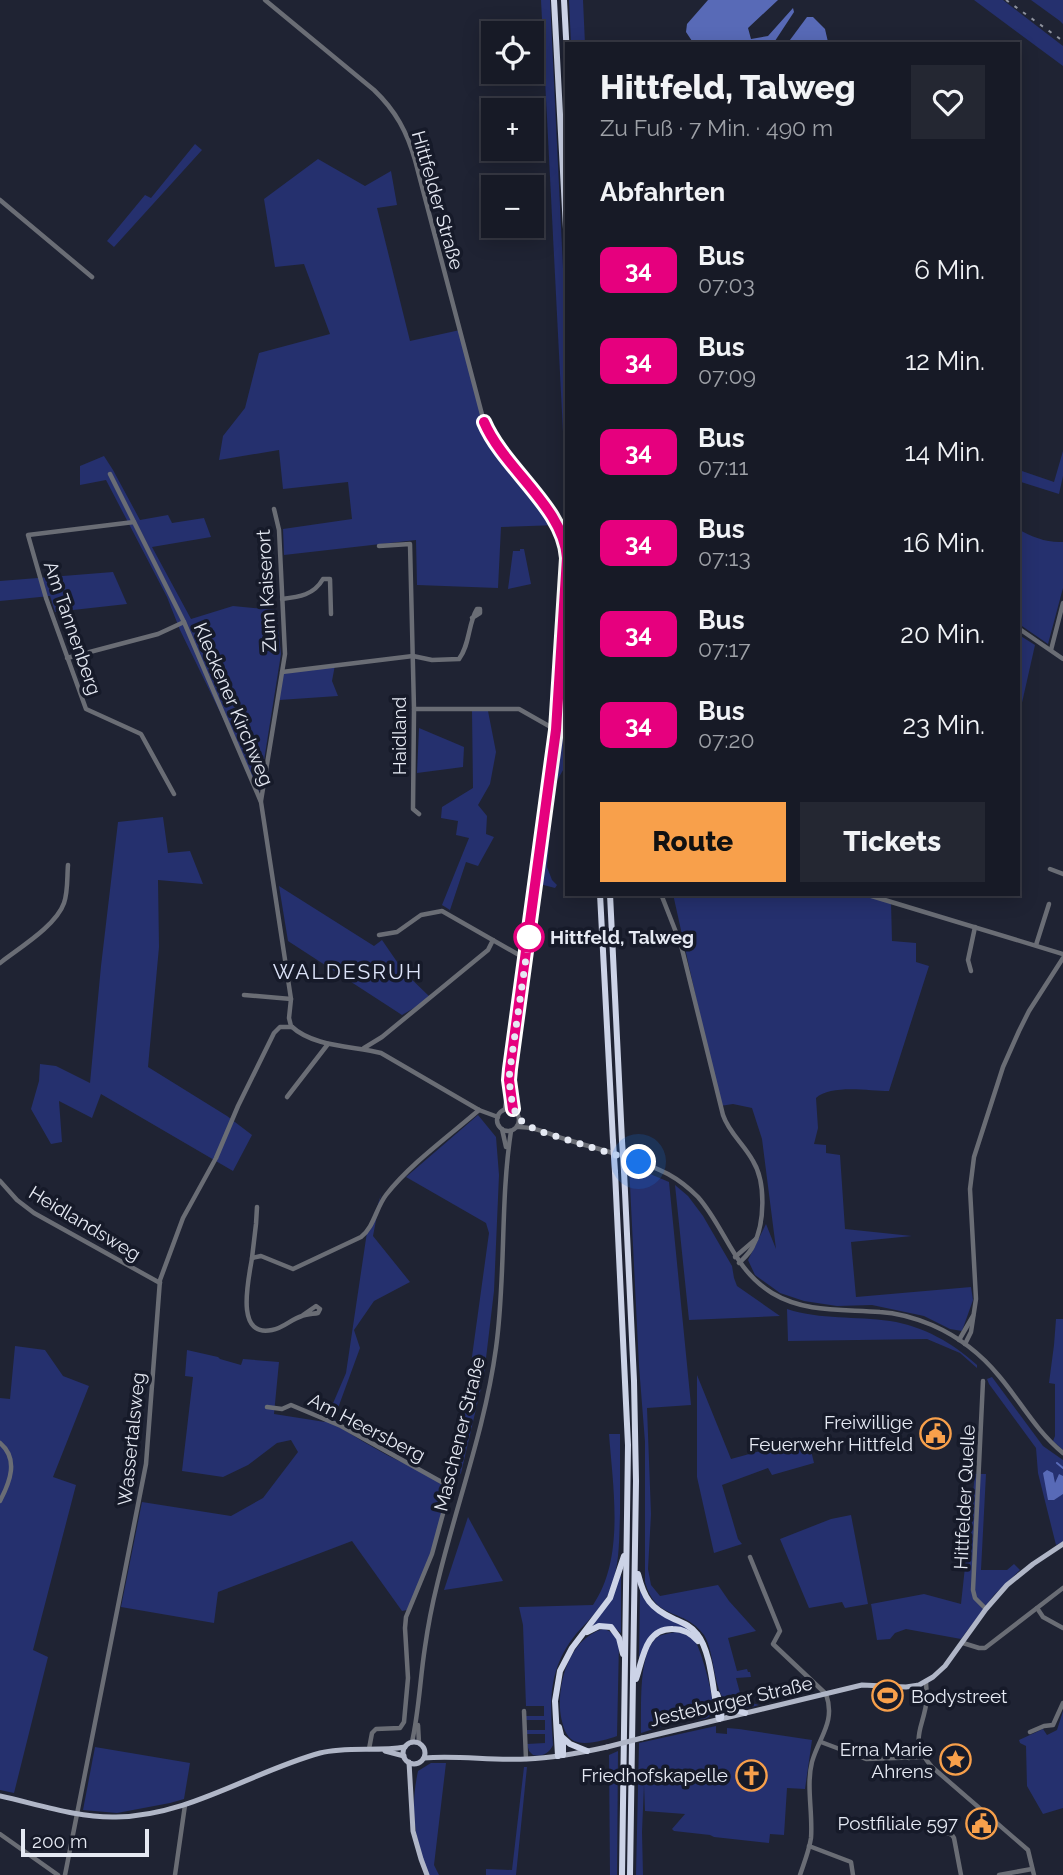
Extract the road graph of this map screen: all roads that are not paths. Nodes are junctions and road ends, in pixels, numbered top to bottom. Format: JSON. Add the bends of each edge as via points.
{"nodes":[{"id":1,"x":265,"y":0,"type":"edge"},
{"id":2,"x":554,"y":0,"type":"edge"},
{"id":3,"x":564,"y":0,"type":"edge"},
{"id":4,"x":566,"y":42,"type":"edge"},
{"id":5,"x":0,"y":200,"type":"edge"},
{"id":6,"x":565,"y":210,"type":"edge"},
{"id":7,"x":92,"y":277,"type":"dead end"},
{"id":8,"x":110,"y":474,"type":"dead end"},
{"id":9,"x":274,"y":509,"type":"dead end"},
{"id":10,"x":134,"y":522,"type":"junction"},
{"id":11,"x":565,"y":542,"type":"edge"},
{"id":12,"x":380,"y":546,"type":"dead end"},
{"id":13,"x":565,"y":589,"type":"edge"},
{"id":14,"x":282,"y":598,"type":"junction"},
{"id":15,"x":1063,"y":603,"type":"edge"},
{"id":16,"x":331,"y":614,"type":"dead end"},
{"id":17,"x":472,"y":618,"type":"dead end"},
{"id":18,"x":184,"y":622,"type":"junction"},
{"id":19,"x":1020,"y":629,"type":"edge"},
{"id":20,"x":1051,"y":650,"type":"junction"},
{"id":21,"x":412,"y":656,"type":"junction"},
{"id":22,"x":67,"y":658,"type":"junction"},
{"id":23,"x":1063,"y":659,"type":"edge"},
{"id":24,"x":282,"y":672,"type":"junction"},
{"id":25,"x":414,"y":709,"type":"junction"},
{"id":26,"x":556,"y":730,"type":"junction"},
{"id":27,"x":174,"y":794,"type":"dead end"},
{"id":28,"x":261,"y":802,"type":"junction"},
{"id":29,"x":419,"y":814,"type":"dead end"},
{"id":30,"x":68,"y":865,"type":"dead end"},
{"id":31,"x":1050,"y":869,"type":"dead end"},
{"id":32,"x":1063,"y":874,"type":"edge"},
{"id":33,"x":600,"y":896,"type":"edge"},
{"id":34,"x":610,"y":896,"type":"edge"},
{"id":35,"x":662,"y":896,"type":"edge"},
{"id":36,"x":872,"y":896,"type":"edge"},
{"id":37,"x":1049,"y":904,"type":"dead end"},
{"id":38,"x":595,"y":905,"type":"dead end"},
{"id":39,"x":975,"y":927,"type":"junction"},
{"id":40,"x":602,"y":928,"type":"junction"},
{"id":41,"x":379,"y":936,"type":"dead end"},
{"id":42,"x":494,"y":940,"type":"junction"},
{"id":43,"x":1036,"y":945,"type":"junction"},
{"id":44,"x":1063,"y":956,"type":"edge"},
{"id":45,"x":526,"y":959,"type":"junction"},
{"id":46,"x":0,"y":963,"type":"edge"},
{"id":47,"x":971,"y":971,"type":"dead end"},
{"id":48,"x":244,"y":995,"type":"dead end"},
{"id":49,"x":291,"y":999,"type":"junction"},
{"id":50,"x":289,"y":1015,"type":"junction"},
{"id":51,"x":280,"y":1027,"type":"junction"},
{"id":52,"x":292,"y":1027,"type":"junction"},
{"id":53,"x":328,"y":1044,"type":"junction"},
{"id":54,"x":364,"y":1048,"type":"junction"},
{"id":55,"x":509,"y":1080,"type":"junction"},
{"id":56,"x":287,"y":1097,"type":"dead end"},
{"id":57,"x":505,"y":1109,"type":"junction"},
{"id":58,"x":513,"y":1109,"type":"junction"},
{"id":59,"x":479,"y":1110,"type":"junction"},
{"id":60,"x":498,"y":1117,"type":"junction"},
{"id":61,"x":520,"y":1120,"type":"junction"},
{"id":62,"x":517,"y":1127,"type":"junction"},
{"id":63,"x":502,"y":1129,"type":"junction"},
{"id":64,"x":511,"y":1130,"type":"junction"},
{"id":65,"x":536,"y":1130,"type":"junction"},
{"id":66,"x":507,"y":1155,"type":"junction"},
{"id":67,"x":0,"y":1181,"type":"edge"},
{"id":68,"x":257,"y":1207,"type":"dead end"},
{"id":69,"x":756,"y":1238,"type":"junction"},
{"id":70,"x":735,"y":1257,"type":"junction"},
{"id":71,"x":252,"y":1258,"type":"junction"},
{"id":72,"x":739,"y":1263,"type":"junction"},
{"id":73,"x":160,"y":1283,"type":"junction"},
{"id":74,"x":303,"y":1315,"type":"dead end"},
{"id":75,"x":973,"y":1315,"type":"junction"},
{"id":76,"x":959,"y":1340,"type":"junction"},
{"id":77,"x":965,"y":1344,"type":"junction"},
{"id":78,"x":983,"y":1381,"type":"dead end"},
{"id":79,"x":267,"y":1407,"type":"dead end"},
{"id":80,"x":0,"y":1443,"type":"edge"},
{"id":81,"x":1063,"y":1453,"type":"edge"},
{"id":82,"x":0,"y":1501,"type":"edge"},
{"id":83,"x":627,"y":1544,"type":"junction"},
{"id":84,"x":1063,"y":1544,"type":"edge"},
{"id":85,"x":750,"y":1557,"type":"dead end"},
{"id":86,"x":635,"y":1562,"type":"junction"},
{"id":87,"x":1063,"y":1588,"type":"edge"},
{"id":88,"x":1037,"y":1608,"type":"junction"},
{"id":89,"x":986,"y":1609,"type":"junction"},
{"id":90,"x":1063,"y":1628,"type":"edge"},
{"id":91,"x":583,"y":1634,"type":"junction"},
{"id":92,"x":963,"y":1643,"type":"junction"},
{"id":93,"x":704,"y":1648,"type":"junction"},
{"id":94,"x":625,"y":1669,"type":"junction"},
{"id":95,"x":926,"y":1681,"type":"junction"},
{"id":96,"x":633,"y":1685,"type":"junction"},
{"id":97,"x":715,"y":1692,"type":"junction"},
{"id":98,"x":826,"y":1694,"type":"junction"},
{"id":99,"x":720,"y":1700,"type":"junction"},
{"id":100,"x":1063,"y":1703,"type":"edge"},
{"id":101,"x":524,"y":1711,"type":"dead end"},
{"id":102,"x":745,"y":1713,"type":"junction"},
{"id":103,"x":720,"y":1719,"type":"junction"},
{"id":104,"x":556,"y":1722,"type":"junction"},
{"id":105,"x":1030,"y":1732,"type":"dead end"},
{"id":106,"x":562,"y":1737,"type":"junction"},
{"id":107,"x":416,"y":1742,"type":"junction"},
{"id":108,"x":821,"y":1742,"type":"junction"},
{"id":109,"x":405,"y":1747,"type":"junction"},
{"id":110,"x":920,"y":1747,"type":"junction"},
{"id":111,"x":369,"y":1749,"type":"junction"},
{"id":112,"x":379,"y":1749,"type":"junction"},
{"id":113,"x":425,"y":1750,"type":"junction"},
{"id":114,"x":587,"y":1751,"type":"junction"},
{"id":115,"x":404,"y":1756,"type":"junction"},
{"id":116,"x":449,"y":1756,"type":"junction"},
{"id":117,"x":560,"y":1756,"type":"junction"},
{"id":118,"x":924,"y":1757,"type":"junction"},
{"id":119,"x":424,"y":1758,"type":"junction"},
{"id":120,"x":909,"y":1758,"type":"junction"},
{"id":121,"x":526,"y":1759,"type":"junction"},
{"id":122,"x":409,"y":1762,"type":"junction"},
{"id":123,"x":417,"y":1763,"type":"junction"},
{"id":124,"x":411,"y":1793,"type":"junction"},
{"id":125,"x":0,"y":1796,"type":"edge"},
{"id":126,"x":185,"y":1805,"type":"junction"},
{"id":127,"x":78,"y":1813,"type":"junction"},
{"id":128,"x":930,"y":1826,"type":"dead end"},
{"id":129,"x":0,"y":1834,"type":"edge"},
{"id":130,"x":809,"y":1846,"type":"junction"},
{"id":131,"x":1033,"y":1872,"type":"edge"},
{"id":132,"x":58,"y":1875,"type":"edge"},
{"id":133,"x":65,"y":1875,"type":"edge"},
{"id":134,"x":175,"y":1875,"type":"edge"},
{"id":135,"x":427,"y":1875,"type":"edge"},
{"id":136,"x":622,"y":1875,"type":"edge"},
{"id":137,"x":630,"y":1875,"type":"edge"},
{"id":138,"x":800,"y":1875,"type":"edge"},
{"id":139,"x":853,"y":1875,"type":"edge"},
{"id":140,"x":961,"y":1875,"type":"edge"},
{"id":141,"x":999,"y":1875,"type":"edge"}],
"edges":[{"from":1,"to":11,"type":"street","name":"Hittfelder Straße","via":[[383,99],[403,125],[484,422],[558,525]]},
{"from":2,"to":6,"type":"highway"},
{"from":3,"to":4,"type":"highway"},
{"from":5,"to":7,"type":"street"},
{"from":8,"to":10,"type":"street","name":"Kleckener Kirchweg"},
{"from":9,"to":14,"type":"street","name":"Zum Kaiserort"},
{"from":10,"to":18,"type":"street","name":"Kleckener Kirchweg"},
{"from":10,"to":22,"type":"street","name":"Am Tannenberg","via":[[28,536]]},
{"from":12,"to":21,"type":"street","name":"Haidland","via":[[410,544]]},
{"from":13,"to":26,"type":"street","name":"Hittfelder Straße"},
{"from":14,"to":16,"type":"street","via":[[303,597],[323,579],[330,579]]},
{"from":14,"to":24,"type":"street","name":"Zum Kaiserort"},
{"from":15,"to":20,"type":"street"},
{"from":17,"to":21,"type":"street","via":[[459,659]]},
{"from":18,"to":22,"type":"street","via":[[158,634]]},
{"from":18,"to":28,"type":"street","name":"Kleckener Kirchweg"},
{"from":19,"to":20,"type":"street"},
{"from":20,"to":23,"type":"street"},
{"from":21,"to":24,"type":"street","name":"Zum Kaiserort"},
{"from":21,"to":25,"type":"street","name":"Haidland"},
{"from":22,"to":27,"type":"street","name":"Am Tannenberg","via":[[86,709],[141,734]]},
{"from":24,"to":28,"type":"street","name":"Zum Kaiserort"},
{"from":25,"to":26,"type":"street","via":[[519,709]]},
{"from":25,"to":29,"type":"street","name":"Haidland","via":[[413,809]]},
{"from":26,"to":45,"type":"street","name":"Hittfelder Straße"},
{"from":28,"to":49,"type":"street","name":"Kleckener Kirchweg"},
{"from":30,"to":46,"type":"street","via":[[65,902],[57,916]]},
{"from":31,"to":32,"type":"street"},
{"from":33,"to":40,"type":"highway"},
{"from":34,"to":86,"type":"highway","bridge":true,"via":[[636,1428]]},
{"from":35,"to":69,"type":"street","via":[[681,945],[723,1115],[759,1173],[762,1221]]},
{"from":36,"to":39,"type":"street"},
{"from":37,"to":43,"type":"street"},
{"from":38,"to":40,"type":"highway"},
{"from":39,"to":43,"type":"street"},
{"from":39,"to":47,"type":"street","via":[[968,960]]},
{"from":40,"to":83,"type":"highway","bridge":true,"via":[[628,1433]]},
{"from":41,"to":42,"type":"street","via":[[397,932],[421,915],[442,911]]},
{"from":42,"to":45,"type":"street"},
{"from":42,"to":54,"type":"street","via":[[489,950]]},
{"from":43,"to":44,"type":"street"},
{"from":44,"to":75,"type":"street","via":[[1029,1011],[1003,1067],[974,1157],[970,1189],[976,1285]]},
{"from":45,"to":55,"type":"street","name":"Hittfelder Straße"},
{"from":48,"to":49,"type":"street"},
{"from":49,"to":50,"type":"street","name":"Kleckener Kirchweg"},
{"from":50,"to":51,"type":"street","name":"Wassertalsweg"},
{"from":50,"to":52,"type":"street","name":"Kleckener Kirchweg"},
{"from":51,"to":52,"type":"street"},
{"from":51,"to":73,"type":"street","name":"Wassertalsweg","via":[[183,1218]]},
{"from":52,"to":53,"type":"street"},
{"from":53,"to":54,"type":"street"},
{"from":53,"to":56,"type":"street"},
{"from":54,"to":59,"type":"street","via":[[381,1053]]},
{"from":55,"to":57,"type":"street","name":"Hittfelder Straße"},
{"from":55,"to":58,"type":"street"},
{"from":57,"to":58,"type":"street"},
{"from":57,"to":60,"type":"street"},
{"from":58,"to":61,"type":"street"},
{"from":59,"to":60,"type":"street"},
{"from":59,"to":71,"type":"street","via":[[401,1178],[383,1198],[361,1237],[293,1269],[261,1256]]},
{"from":60,"to":63,"type":"street"},
{"from":61,"to":62,"type":"street"},
{"from":61,"to":65,"type":"street"},
{"from":62,"to":64,"type":"street"},
{"from":62,"to":65,"type":"street"},
{"from":63,"to":64,"type":"street"},
{"from":63,"to":66,"type":"street","name":"Maschener Straße"},
{"from":64,"to":66,"type":"street","name":"Maschener Straße"},
{"from":65,"to":70,"type":"street","via":[[639,1162],[677,1180],[706,1208]]},
{"from":66,"to":107,"type":"street","name":"Maschener Straße","via":[[496,1348],[484,1415],[432,1608]]},
{"from":67,"to":73,"type":"street","name":"Heidlandsweg","via":[[34,1213]]},
{"from":68,"to":71,"type":"street"},
{"from":69,"to":70,"type":"street"},
{"from":69,"to":72,"type":"street"},
{"from":70,"to":72,"type":"street"},
{"from":71,"to":74,"type":"street","via":[[246,1312],[254,1327],[282,1328]]},
{"from":72,"to":76,"type":"street","via":[[760,1284],[793,1303],[902,1316]]},
{"from":73,"to":127,"type":"street","name":"Wassertalsweg","via":[[146,1464]]},
{"from":75,"to":76,"type":"street"},
{"from":75,"to":77,"type":"street"},
{"from":76,"to":77,"type":"street"},
{"from":77,"to":81,"type":"street","via":[[993,1368],[1038,1429]]},
{"from":78,"to":89,"type":"street","name":"Hittfelder Quelle","via":[[973,1590]]},
{"from":79,"to":111,"type":"street","name":"Am Heersberg","via":[[291,1405],[341,1426],[450,1488],[405,1628],[408,1678],[404,1721],[400,1728],[376,1729]]},
{"from":80,"to":82,"type":"street","via":[[12,1463]]},
{"from":83,"to":91,"type":"highway","via":[[613,1592]]},
{"from":83,"to":94,"type":"highway"},
{"from":84,"to":89,"type":"main road","via":[[1015,1578]]},
{"from":85,"to":98,"type":"street","via":[[780,1631],[773,1644]]},
{"from":86,"to":93,"type":"highway","via":[[646,1599],[689,1626]]},
{"from":86,"to":96,"type":"highway"},
{"from":87,"to":88,"type":"street"},
{"from":88,"to":90,"type":"street"},
{"from":88,"to":92,"type":"street","via":[[985,1648]]},
{"from":89,"to":92,"type":"main road"},
{"from":91,"to":94,"type":"highway","via":[[599,1626],[615,1630]]},
{"from":91,"to":104,"type":"highway","via":[[566,1656],[557,1679]]},
{"from":92,"to":95,"type":"main road"},
{"from":93,"to":96,"type":"highway","via":[[684,1630],[660,1631],[647,1644]]},
{"from":93,"to":97,"type":"highway"},
{"from":94,"to":136,"type":"highway"},
{"from":95,"to":98,"type":"main road","name":"Jesteburger Straße","via":[[906,1687],[862,1685]]},
{"from":95,"to":110,"type":"street"},
{"from":96,"to":137,"type":"highway"},
{"from":97,"to":99,"type":"highway"},
{"from":97,"to":103,"type":"highway"},
{"from":98,"to":102,"type":"main road","name":"Jesteburger Straße"},
{"from":98,"to":108,"type":"street","via":[[830,1708]]},
{"from":99,"to":102,"type":"highway"},
{"from":99,"to":103,"type":"highway"},
{"from":100,"to":105,"type":"street","via":[[1053,1725]]},
{"from":101,"to":121,"type":"street"},
{"from":102,"to":103,"type":"main road","name":"Jesteburger Straße"},
{"from":103,"to":114,"type":"main road","name":"Jesteburger Straße","bridge":true},
{"from":104,"to":106,"type":"highway"},
{"from":104,"to":117,"type":"highway"},
{"from":106,"to":114,"type":"highway"},
{"from":106,"to":117,"type":"highway"},
{"from":107,"to":109,"type":"main road"},
{"from":107,"to":113,"type":"main road"},
{"from":108,"to":120,"type":"street","via":[[866,1759]]},
{"from":108,"to":130,"type":"street","via":[[812,1763]]},
{"from":109,"to":112,"type":"main road"},
{"from":109,"to":115,"type":"main road"},
{"from":110,"to":118,"type":"street"},
{"from":110,"to":120,"type":"street"},
{"from":111,"to":112,"type":"main road"},
{"from":111,"to":126,"type":"main road","via":[[303,1758]]},
{"from":112,"to":115,"type":"main road"},
{"from":113,"to":116,"type":"main road","name":"Jesteburger Straße"},
{"from":113,"to":119,"type":"main road"},
{"from":114,"to":117,"type":"main road","name":"Jesteburger Straße"},
{"from":115,"to":122,"type":"main road"},
{"from":116,"to":119,"type":"main road","name":"Jesteburger Straße"},
{"from":116,"to":121,"type":"main road","name":"Jesteburger Straße"},
{"from":117,"to":121,"type":"main road","name":"Jesteburger Straße"},
{"from":118,"to":120,"type":"street"},
{"from":118,"to":131,"type":"street","via":[[1028,1850]]},
{"from":119,"to":123,"type":"main road"},
{"from":122,"to":123,"type":"main road"},
{"from":122,"to":124,"type":"main road"},
{"from":123,"to":124,"type":"main road"},
{"from":124,"to":135,"type":"main road","via":[[413,1831]]},
{"from":125,"to":127,"type":"main road"},
{"from":126,"to":127,"type":"main road","via":[[132,1816]]},
{"from":126,"to":134,"type":"street"},
{"from":127,"to":133,"type":"street","name":"Wassertalsweg"},
{"from":128,"to":140,"type":"street","via":[[951,1835]]},
{"from":129,"to":132,"type":"street"},
{"from":130,"to":138,"type":"street"},
{"from":130,"to":139,"type":"street","via":[[851,1862]]},
{"from":131,"to":141,"type":"street"}]}
